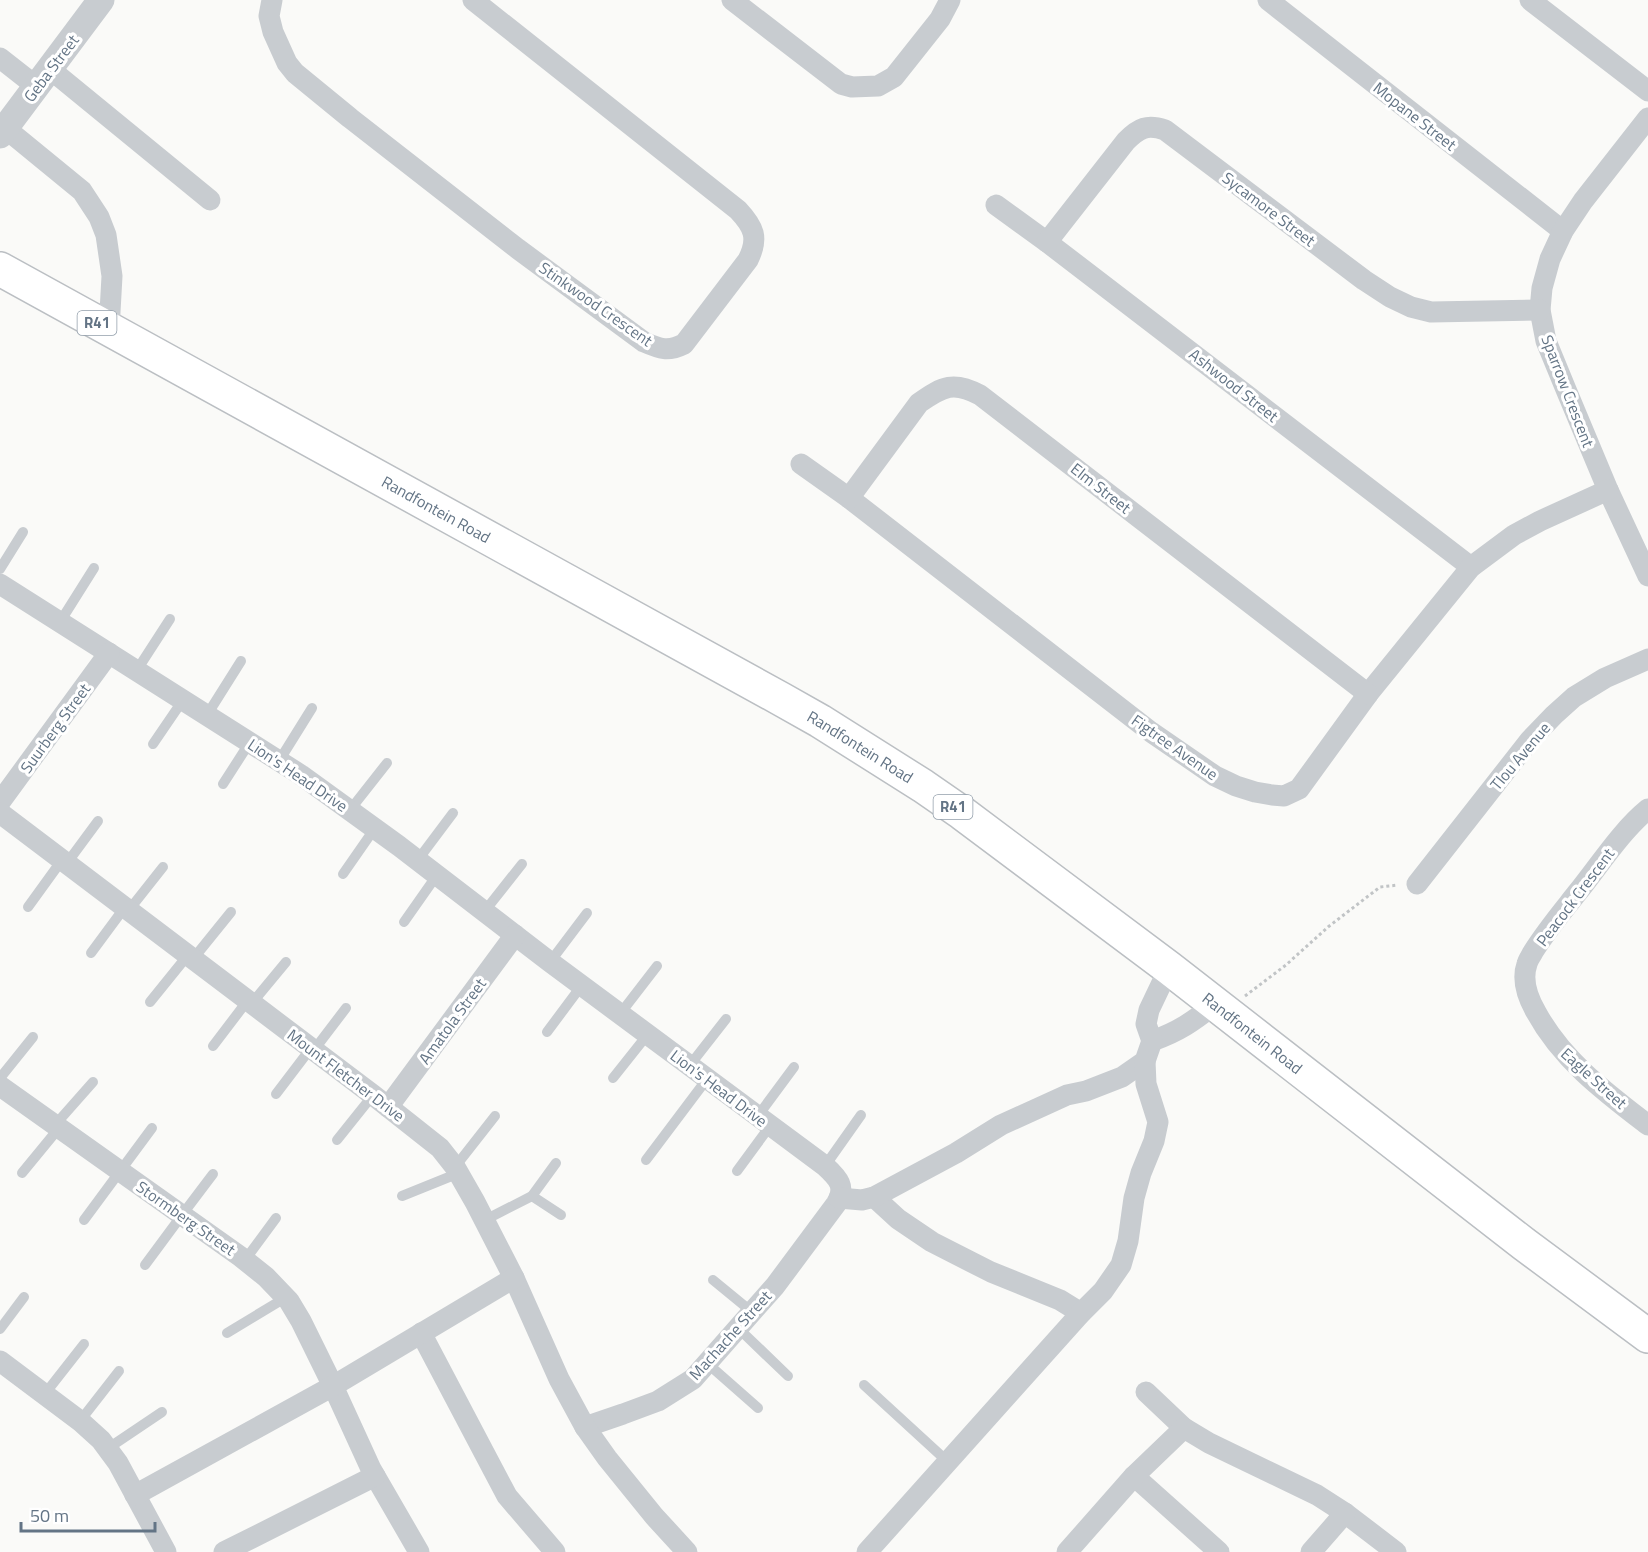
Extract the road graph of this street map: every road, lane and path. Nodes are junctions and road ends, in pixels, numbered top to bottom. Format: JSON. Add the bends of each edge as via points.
{"nodes":[{"id":1,"x":101,"y":0,"type":"edge"},
{"id":2,"x":272,"y":0,"type":"edge"},
{"id":3,"x":473,"y":0,"type":"edge"},
{"id":4,"x":732,"y":0,"type":"edge"},
{"id":5,"x":950,"y":0,"type":"edge"},
{"id":6,"x":1268,"y":0,"type":"edge"},
{"id":7,"x":1530,"y":0,"type":"edge"},
{"id":8,"x":0,"y":58,"type":"edge"},
{"id":9,"x":44,"y":78,"type":"junction"},
{"id":10,"x":1648,"y":91,"type":"edge"},
{"id":11,"x":1648,"y":118,"type":"edge"},
{"id":12,"x":3,"y":131,"type":"edge"},
{"id":13,"x":210,"y":200,"type":"dead end"},
{"id":14,"x":996,"y":205,"type":"dead end"},
{"id":15,"x":1563,"y":231,"type":"junction"},
{"id":16,"x":1047,"y":242,"type":"junction"},
{"id":17,"x":0,"y":269,"type":"edge"},
{"id":18,"x":1540,"y":309,"type":"junction"},
{"id":19,"x":108,"y":330,"type":"junction"},
{"id":20,"x":801,"y":464,"type":"dead end"},
{"id":21,"x":1608,"y":490,"type":"junction"},
{"id":22,"x":849,"y":498,"type":"junction"},
{"id":23,"x":23,"y":532,"type":"dead end"},
{"id":24,"x":1471,"y":567,"type":"junction"},
{"id":25,"x":94,"y":568,"type":"dead end"},
{"id":26,"x":0,"y":569,"type":"edge"},
{"id":27,"x":1648,"y":576,"type":"edge"},
{"id":28,"x":0,"y":584,"type":"edge"},
{"id":29,"x":170,"y":619,"type":"dead end"},
{"id":30,"x":60,"y":622,"type":"junction"},
{"id":31,"x":109,"y":653,"type":"junction"},
{"id":32,"x":1648,"y":659,"type":"edge"},
{"id":33,"x":241,"y":661,"type":"dead end"},
{"id":34,"x":137,"y":670,"type":"junction"},
{"id":35,"x":1368,"y":694,"type":"junction"},
{"id":36,"x":183,"y":700,"type":"junction"},
{"id":37,"x":312,"y":708,"type":"dead end"},
{"id":38,"x":207,"y":714,"type":"junction"},
{"id":39,"x":250,"y":742,"type":"junction"},
{"id":40,"x":153,"y":744,"type":"dead end"},
{"id":41,"x":279,"y":761,"type":"junction"},
{"id":42,"x":387,"y":763,"type":"dead end"},
{"id":43,"x":223,"y":783,"type":"dead end"},
{"id":44,"x":0,"y":802,"type":"edge"},
{"id":45,"x":1648,"y":809,"type":"edge"},
{"id":46,"x":350,"y":810,"type":"junction"},
{"id":47,"x":0,"y":813,"type":"edge"},
{"id":48,"x":453,"y":813,"type":"dead end"},
{"id":49,"x":98,"y":821,"type":"dead end"},
{"id":50,"x":375,"y":828,"type":"junction"},
{"id":51,"x":417,"y":861,"type":"junction"},
{"id":52,"x":64,"y":862,"type":"junction"},
{"id":53,"x":522,"y":864,"type":"dead end"},
{"id":54,"x":163,"y":867,"type":"dead end"},
{"id":55,"x":343,"y":874,"type":"dead end"},
{"id":56,"x":437,"y":875,"type":"junction"},
{"id":57,"x":1417,"y":884,"type":"joint"},
{"id":58,"x":28,"y":907,"type":"dead end"},
{"id":59,"x":127,"y":909,"type":"junction"},
{"id":60,"x":231,"y":912,"type":"dead end"},
{"id":61,"x":484,"y":912,"type":"junction"},
{"id":62,"x":587,"y":914,"type":"dead end"},
{"id":63,"x":404,"y":922,"type":"dead end"},
{"id":64,"x":515,"y":935,"type":"junction"},
{"id":65,"x":91,"y":953,"type":"dead end"},
{"id":66,"x":190,"y":957,"type":"junction"},
{"id":67,"x":286,"y":962,"type":"dead end"},
{"id":68,"x":550,"y":962,"type":"junction"},
{"id":69,"x":657,"y":966,"type":"dead end"},
{"id":70,"x":1168,"y":968,"type":"junction"},
{"id":71,"x":582,"y":985,"type":"junction"},
{"id":72,"x":1527,"y":995,"type":"joint"},
{"id":73,"x":150,"y":1002,"type":"dead end"},
{"id":74,"x":250,"y":1002,"type":"junction"},
{"id":75,"x":346,"y":1008,"type":"dead end"},
{"id":76,"x":1220,"y":1008,"type":"junction"},
{"id":77,"x":620,"y":1014,"type":"junction"},
{"id":78,"x":726,"y":1019,"type":"dead end"},
{"id":79,"x":547,"y":1032,"type":"dead end"},
{"id":80,"x":648,"y":1034,"type":"junction"},
{"id":81,"x":33,"y":1036,"type":"dead end"},
{"id":82,"x":1152,"y":1041,"type":"junction"},
{"id":83,"x":213,"y":1046,"type":"dead end"},
{"id":84,"x":312,"y":1049,"type":"junction"},
{"id":85,"x":1145,"y":1061,"type":"junction"},
{"id":86,"x":690,"y":1065,"type":"junction"},
{"id":87,"x":794,"y":1067,"type":"dead end"},
{"id":88,"x":0,"y":1078,"type":"edge"},
{"id":89,"x":614,"y":1078,"type":"dead end"},
{"id":90,"x":707,"y":1078,"type":"junction"},
{"id":91,"x":93,"y":1082,"type":"dead end"},
{"id":92,"x":0,"y":1086,"type":"edge"},
{"id":93,"x":276,"y":1094,"type":"dead end"},
{"id":94,"x":381,"y":1101,"type":"junction"},
{"id":95,"x":861,"y":1115,"type":"dead end"},
{"id":96,"x":495,"y":1116,"type":"dead end"},
{"id":97,"x":764,"y":1121,"type":"junction"},
{"id":98,"x":1647,"y":1124,"type":"edge"},
{"id":99,"x":57,"y":1126,"type":"junction"},
{"id":100,"x":152,"y":1128,"type":"dead end"},
{"id":101,"x":337,"y":1140,"type":"dead end"},
{"id":102,"x":646,"y":1160,"type":"dead end"},
{"id":103,"x":556,"y":1163,"type":"dead end"},
{"id":104,"x":825,"y":1166,"type":"junction"},
{"id":105,"x":457,"y":1170,"type":"junction"},
{"id":106,"x":120,"y":1171,"type":"junction"},
{"id":107,"x":737,"y":1171,"type":"dead end"},
{"id":108,"x":22,"y":1173,"type":"dead end"},
{"id":109,"x":213,"y":1174,"type":"dead end"},
{"id":110,"x":402,"y":1196,"type":"dead end"},
{"id":111,"x":532,"y":1196,"type":"junction"},
{"id":112,"x":874,"y":1197,"type":"junction"},
{"id":113,"x":839,"y":1198,"type":"junction"},
{"id":114,"x":182,"y":1215,"type":"junction"},
{"id":115,"x":561,"y":1215,"type":"dead end"},
{"id":116,"x":276,"y":1218,"type":"dead end"},
{"id":117,"x":84,"y":1220,"type":"dead end"},
{"id":118,"x":485,"y":1220,"type":"junction"},
{"id":119,"x":245,"y":1260,"type":"junction"},
{"id":120,"x":145,"y":1265,"type":"dead end"},
{"id":121,"x":514,"y":1278,"type":"junction"},
{"id":122,"x":713,"y":1280,"type":"dead end"},
{"id":123,"x":24,"y":1297,"type":"dead end"},
{"id":124,"x":285,"y":1298,"type":"junction"},
{"id":125,"x":752,"y":1312,"type":"junction"},
{"id":126,"x":1081,"y":1313,"type":"junction"},
{"id":127,"x":738,"y":1328,"type":"junction"},
{"id":128,"x":0,"y":1329,"type":"edge"},
{"id":129,"x":227,"y":1333,"type":"dead end"},
{"id":130,"x":421,"y":1333,"type":"junction"},
{"id":131,"x":1648,"y":1336,"type":"edge"},
{"id":132,"x":84,"y":1344,"type":"dead end"},
{"id":133,"x":0,"y":1361,"type":"edge"},
{"id":134,"x":708,"y":1364,"type":"junction"},
{"id":135,"x":119,"y":1371,"type":"dead end"},
{"id":136,"x":788,"y":1376,"type":"dead end"},
{"id":137,"x":864,"y":1385,"type":"dead end"},
{"id":138,"x":333,"y":1386,"type":"junction"},
{"id":139,"x":1146,"y":1392,"type":"dead end"},
{"id":140,"x":44,"y":1395,"type":"junction"},
{"id":141,"x":758,"y":1408,"type":"dead end"},
{"id":142,"x":162,"y":1412,"type":"dead end"},
{"id":143,"x":80,"y":1421,"type":"junction"},
{"id":144,"x":585,"y":1427,"type":"junction"},
{"id":145,"x":1185,"y":1428,"type":"junction"},
{"id":146,"x":107,"y":1449,"type":"junction"},
{"id":147,"x":948,"y":1462,"type":"junction"},
{"id":148,"x":375,"y":1476,"type":"junction"},
{"id":149,"x":1134,"y":1476,"type":"junction"},
{"id":150,"x":135,"y":1495,"type":"junction"},
{"id":151,"x":1345,"y":1513,"type":"junction"},
{"id":152,"x":166,"y":1552,"type":"edge"},
{"id":153,"x":225,"y":1552,"type":"edge"},
{"id":154,"x":419,"y":1552,"type":"edge"},
{"id":155,"x":555,"y":1552,"type":"edge"},
{"id":156,"x":687,"y":1552,"type":"edge"},
{"id":157,"x":867,"y":1552,"type":"edge"},
{"id":158,"x":1067,"y":1552,"type":"edge"},
{"id":159,"x":1219,"y":1552,"type":"edge"},
{"id":160,"x":1311,"y":1552,"type":"edge"},
{"id":161,"x":1396,"y":1552,"type":"edge"}],
"edges":[{"from":1,"to":9,"type":"street","name":"Geba Street"},
{"from":2,"to":3,"type":"street","name":"Stinkwood Crescent","via":[[269,15],[273,32],[295,73],[509,242],[644,342],[667,350],[684,344],[754,248],[752,229],[746,219]]},
{"from":4,"to":5,"type":"street","via":[[840,84],[852,87],[878,86],[894,77],[940,19]]},
{"from":6,"to":15,"type":"street","name":"Mopane Street"},
{"from":7,"to":10,"type":"street"},
{"from":8,"to":9,"type":"street"},
{"from":9,"to":12,"type":"street","name":"Geba Street"},
{"from":9,"to":13,"type":"street"},
{"from":11,"to":15,"type":"street","name":"Sparrow Crescent"},
{"from":12,"to":19,"type":"street","via":[[82,191],[99,217],[112,276]]},
{"from":14,"to":16,"type":"street","name":"Ashwood Street"},
{"from":15,"to":18,"type":"street","name":"Sparrow Crescent","via":[[1550,259]]},
{"from":16,"to":18,"type":"street","name":"Sycamore Street","via":[[1126,141],[1136,131],[1155,127],[1165,130],[1364,280],[1411,307],[1431,312]]},
{"from":16,"to":24,"type":"street","name":"Ashwood Street"},
{"from":17,"to":19,"type":"main road","name":"Randfontein Road","number":"R41"},
{"from":18,"to":21,"type":"street","name":"Sparrow Crescent","via":[[1546,340]]},
{"from":19,"to":70,"type":"main road","name":"Randfontein Road","number":"R41","via":[[820,721],[943,799]]},
{"from":20,"to":22,"type":"street","name":"Figtree Avenue"},
{"from":21,"to":24,"type":"street","name":"Figtree Avenue","via":[[1522,531]]},
{"from":21,"to":27,"type":"street","name":"Sparrow Crescent"},
{"from":22,"to":35,"type":"street","name":"Figtree Avenue","via":[[1151,732],[1236,786],[1272,795],[1299,789]]},
{"from":22,"to":35,"type":"street","name":"Elm Street","via":[[919,403],[944,388],[965,387]]},
{"from":23,"to":26,"type":"lane"},
{"from":24,"to":35,"type":"street","name":"Figtree Avenue"},
{"from":25,"to":30,"type":"lane"},
{"from":28,"to":30,"type":"street","name":"Lion's Head Drive"},
{"from":29,"to":34,"type":"lane"},
{"from":30,"to":31,"type":"street","name":"Lion's Head Drive"},
{"from":31,"to":34,"type":"street","name":"Lion's Head Drive"},
{"from":31,"to":44,"type":"street","name":"Suurberg Street"},
{"from":32,"to":57,"type":"street","name":"Tlou Avenue","via":[[1605,678],[1574,697],[1554,716],[1530,740]]},
{"from":33,"to":38,"type":"lane"},
{"from":34,"to":36,"type":"street","name":"Lion's Head Drive"},
{"from":36,"to":38,"type":"street","name":"Lion's Head Drive"},
{"from":36,"to":40,"type":"lane"},
{"from":37,"to":41,"type":"lane"},
{"from":38,"to":39,"type":"street","name":"Lion's Head Drive"},
{"from":39,"to":41,"type":"street","name":"Lion's Head Drive"},
{"from":39,"to":43,"type":"lane"},
{"from":41,"to":46,"type":"street","name":"Lion's Head Drive"},
{"from":42,"to":46,"type":"lane"},
{"from":45,"to":72,"type":"street","name":"Peacock Crescent","via":[[1554,921],[1537,947],[1524,977]]},
{"from":46,"to":50,"type":"street","name":"Lion's Head Drive"},
{"from":47,"to":52,"type":"street","name":"Mount Fletcher Drive"},
{"from":48,"to":51,"type":"lane"},
{"from":49,"to":52,"type":"lane"},
{"from":50,"to":51,"type":"street","name":"Lion's Head Drive"},
{"from":50,"to":55,"type":"lane"},
{"from":51,"to":56,"type":"street","name":"Lion's Head Drive"},
{"from":52,"to":58,"type":"lane"},
{"from":52,"to":59,"type":"street","name":"Mount Fletcher Drive"},
{"from":53,"to":61,"type":"lane"},
{"from":54,"to":59,"type":"lane"},
{"from":56,"to":61,"type":"street","name":"Lion's Head Drive"},
{"from":56,"to":63,"type":"lane"},
{"from":57,"to":76,"type":"path","via":[[1380,887],[1286,965]]},
{"from":59,"to":65,"type":"lane"},
{"from":59,"to":66,"type":"street","name":"Mount Fletcher Drive"},
{"from":60,"to":66,"type":"lane"},
{"from":61,"to":64,"type":"street","name":"Lion's Head Drive"},
{"from":62,"to":68,"type":"lane"},
{"from":64,"to":68,"type":"street","name":"Lion's Head Drive"},
{"from":64,"to":94,"type":"street","name":"Amatola Street"},
{"from":66,"to":73,"type":"lane"},
{"from":66,"to":74,"type":"street","name":"Mount Fletcher Drive"},
{"from":67,"to":74,"type":"lane"},
{"from":68,"to":71,"type":"street","name":"Lion's Head Drive"},
{"from":69,"to":77,"type":"lane"},
{"from":70,"to":76,"type":"main road","name":"Randfontein Road","number":"R41"},
{"from":70,"to":82,"type":"street","via":[[1149,1010],[1146,1024]]},
{"from":71,"to":77,"type":"street","name":"Lion's Head Drive"},
{"from":71,"to":79,"type":"lane"},
{"from":72,"to":98,"type":"street","name":"Eagle Street","via":[[1546,1031],[1566,1056]]},
{"from":74,"to":83,"type":"lane"},
{"from":74,"to":84,"type":"street","name":"Mount Fletcher Drive"},
{"from":75,"to":84,"type":"lane"},
{"from":76,"to":82,"type":"street"},
{"from":76,"to":131,"type":"main road","name":"Randfontein Road","number":"R41"},
{"from":77,"to":80,"type":"street","name":"Lion's Head Drive"},
{"from":78,"to":86,"type":"lane"},
{"from":80,"to":86,"type":"street","name":"Lion's Head Drive"},
{"from":80,"to":89,"type":"lane"},
{"from":81,"to":88,"type":"lane"},
{"from":82,"to":85,"type":"street"},
{"from":84,"to":93,"type":"lane"},
{"from":84,"to":94,"type":"street","name":"Mount Fletcher Drive"},
{"from":85,"to":112,"type":"street","via":[[1122,1077],[1067,1095],[1001,1125]]},
{"from":85,"to":126,"type":"street","via":[[1146,1084],[1158,1122],[1154,1141],[1134,1198],[1120,1265],[1103,1291]]},
{"from":86,"to":90,"type":"street","name":"Lion's Head Drive"},
{"from":87,"to":97,"type":"lane"},
{"from":90,"to":97,"type":"street","name":"Lion's Head Drive"},
{"from":90,"to":102,"type":"lane"},
{"from":91,"to":99,"type":"lane"},
{"from":92,"to":99,"type":"street","name":"Stormberg Street"},
{"from":94,"to":101,"type":"lane"},
{"from":94,"to":105,"type":"street","name":"Mount Fletcher Drive","via":[[440,1148]]},
{"from":95,"to":104,"type":"lane"},
{"from":96,"to":105,"type":"lane"},
{"from":97,"to":104,"type":"street","name":"Lion's Head Drive"},
{"from":97,"to":107,"type":"lane"},
{"from":99,"to":106,"type":"street","name":"Stormberg Street"},
{"from":99,"to":108,"type":"lane"},
{"from":100,"to":106,"type":"lane"},
{"from":103,"to":111,"type":"lane"},
{"from":104,"to":113,"type":"street","name":"Lion's Head Drive","via":[[838,1179]]},
{"from":105,"to":110,"type":"lane"},
{"from":105,"to":118,"type":"street","name":"Mount Fletcher Drive"},
{"from":106,"to":114,"type":"street","name":"Stormberg Street"},
{"from":106,"to":117,"type":"lane"},
{"from":109,"to":114,"type":"lane"},
{"from":111,"to":115,"type":"lane"},
{"from":111,"to":118,"type":"lane"},
{"from":112,"to":113,"type":"street"},
{"from":112,"to":126,"type":"street","via":[[932,1242],[991,1272],[1060,1299]]},
{"from":113,"to":125,"type":"street","name":"Machache Street"},
{"from":114,"to":119,"type":"street","name":"Stormberg Street"},
{"from":114,"to":120,"type":"lane"},
{"from":116,"to":119,"type":"lane"},
{"from":118,"to":121,"type":"street","name":"Mount Fletcher Drive"},
{"from":119,"to":124,"type":"street","name":"Stormberg Street"},
{"from":121,"to":130,"type":"street"},
{"from":121,"to":144,"type":"street","name":"Mount Fletcher Drive"},
{"from":122,"to":125,"type":"lane"},
{"from":123,"to":128,"type":"lane"},
{"from":124,"to":129,"type":"lane"},
{"from":124,"to":138,"type":"street","name":"Stormberg Street","via":[[301,1321]]},
{"from":125,"to":127,"type":"street","name":"Machache Street"},
{"from":126,"to":147,"type":"street"},
{"from":127,"to":134,"type":"street","name":"Machache Street"},
{"from":127,"to":136,"type":"lane"},
{"from":130,"to":138,"type":"street"},
{"from":130,"to":155,"type":"street","via":[[507,1496]]},
{"from":132,"to":140,"type":"lane"},
{"from":133,"to":140,"type":"street"},
{"from":134,"to":141,"type":"lane"},
{"from":134,"to":144,"type":"street","name":"Machache Street","via":[[693,1379],[658,1401]]},
{"from":135,"to":143,"type":"lane"},
{"from":137,"to":147,"type":"lane"},
{"from":138,"to":148,"type":"street","name":"Stormberg Street"},
{"from":138,"to":150,"type":"street"},
{"from":139,"to":145,"type":"street"},
{"from":140,"to":143,"type":"street"},
{"from":142,"to":146,"type":"lane"},
{"from":143,"to":146,"type":"street"},
{"from":144,"to":156,"type":"street","name":"Mount Fletcher Drive","via":[[606,1458]]},
{"from":145,"to":149,"type":"street"},
{"from":145,"to":151,"type":"street"},
{"from":146,"to":150,"type":"street"},
{"from":147,"to":157,"type":"street"},
{"from":148,"to":153,"type":"street"},
{"from":148,"to":154,"type":"street","name":"Stormberg Street"},
{"from":149,"to":158,"type":"street"},
{"from":149,"to":159,"type":"street"},
{"from":150,"to":152,"type":"street"},
{"from":151,"to":160,"type":"street"},
{"from":151,"to":161,"type":"street"}]}
